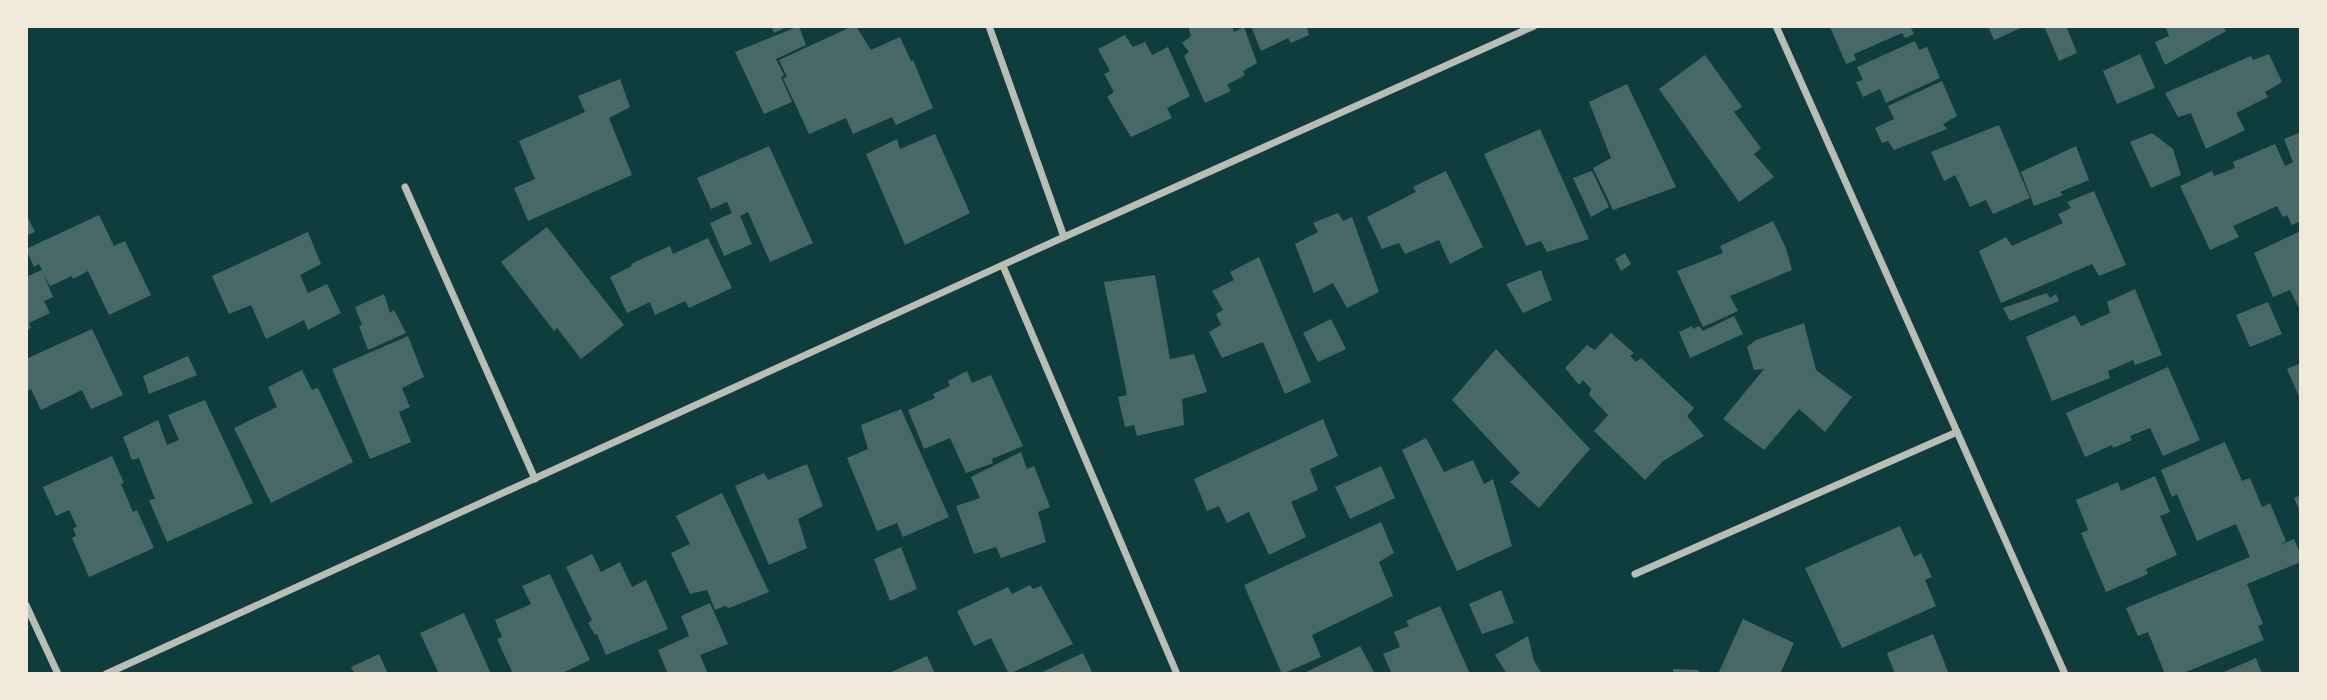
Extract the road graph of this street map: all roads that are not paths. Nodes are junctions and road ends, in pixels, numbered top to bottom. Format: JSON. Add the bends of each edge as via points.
{"nodes":[{"id":1,"x":989,"y":26,"type":"edge"},
{"id":2,"x":1534,"y":26,"type":"edge"},
{"id":3,"x":1776,"y":26,"type":"edge"},
{"id":4,"x":405,"y":187,"type":"dead end"},
{"id":5,"x":1064,"y":237,"type":"junction"},
{"id":6,"x":1003,"y":266,"type":"junction"},
{"id":7,"x":1957,"y":432,"type":"junction"},
{"id":8,"x":535,"y":479,"type":"junction"},
{"id":9,"x":1634,"y":574,"type":"dead end"},
{"id":10,"x":26,"y":605,"type":"edge"},
{"id":11,"x":58,"y":674,"type":"edge"},
{"id":12,"x":106,"y":674,"type":"edge"},
{"id":13,"x":1177,"y":674,"type":"edge"},
{"id":14,"x":2065,"y":674,"type":"edge"}],
"edges":[{"from":1,"to":5,"type":"street"},
{"from":2,"to":5,"type":"street"},
{"from":3,"to":7,"type":"street"},
{"from":4,"to":8,"type":"street"},
{"from":5,"to":6,"type":"street"},
{"from":6,"to":8,"type":"street"},
{"from":6,"to":13,"type":"street"},
{"from":7,"to":9,"type":"street"},
{"from":7,"to":14,"type":"street"},
{"from":8,"to":12,"type":"street"},
{"from":10,"to":11,"type":"street"}]}
